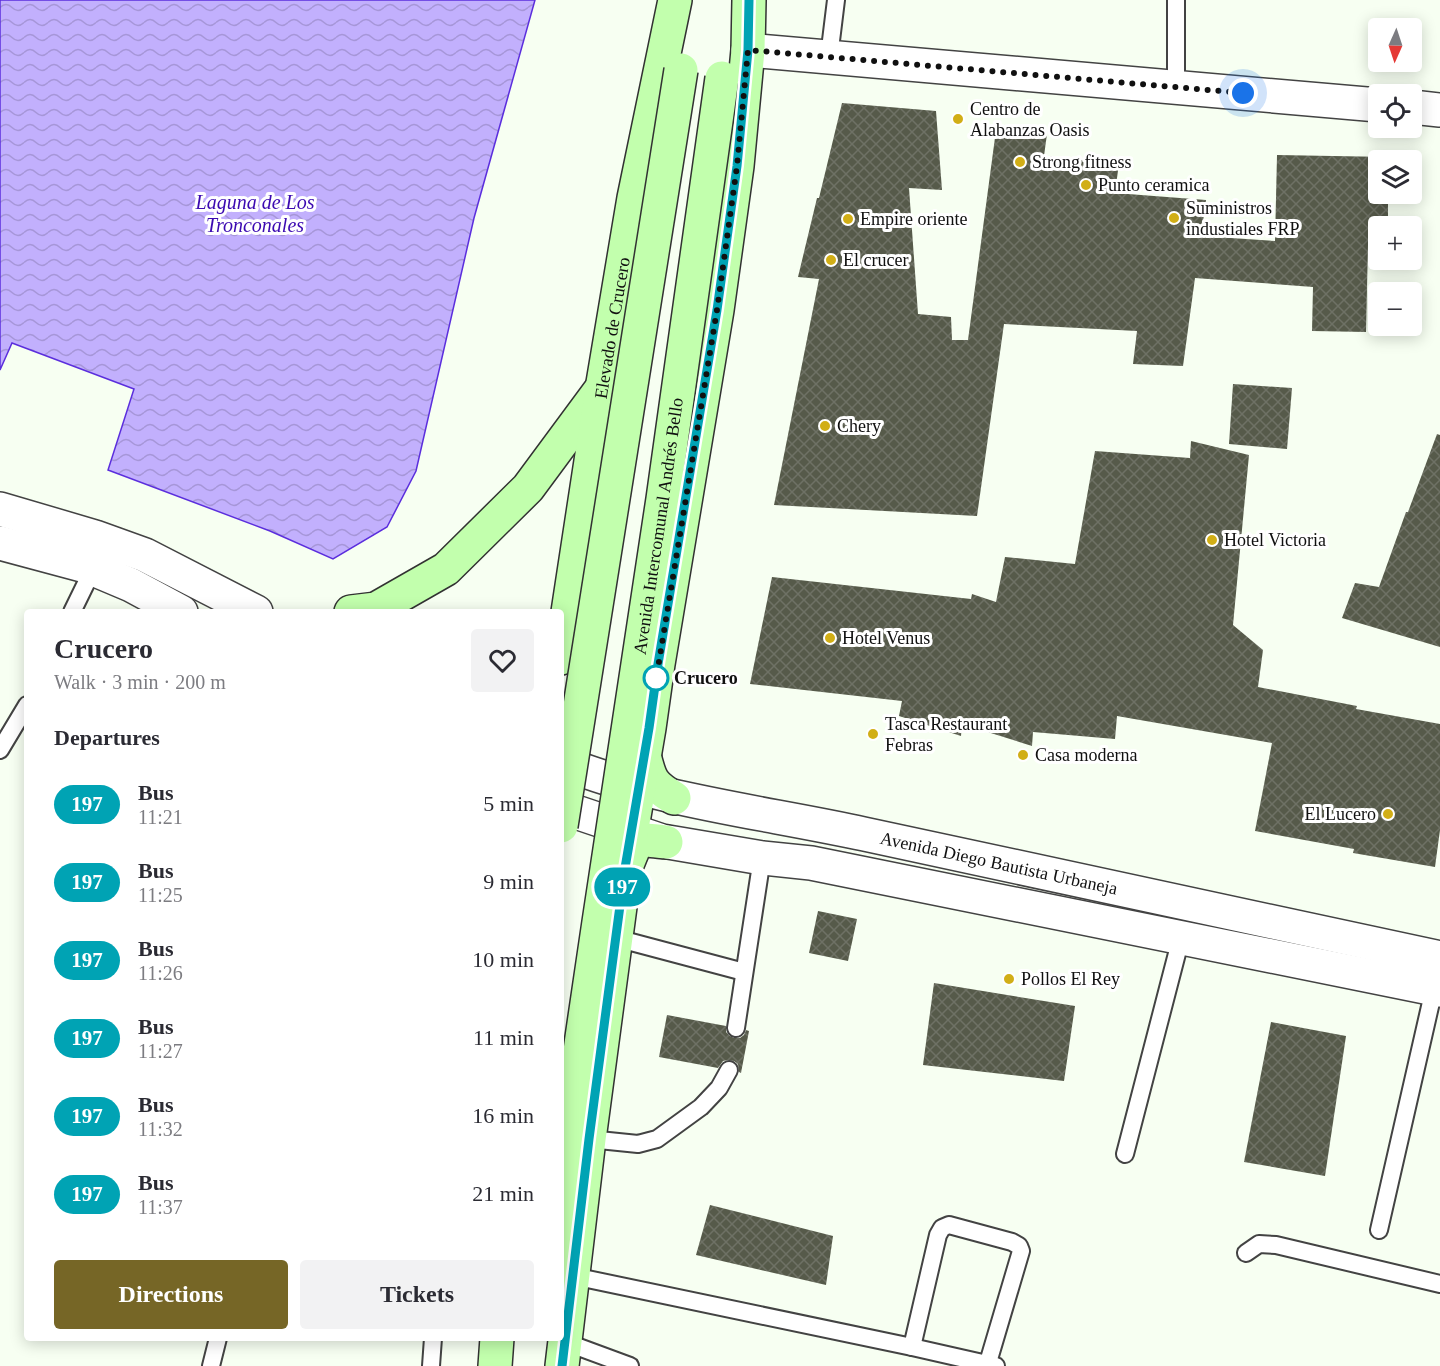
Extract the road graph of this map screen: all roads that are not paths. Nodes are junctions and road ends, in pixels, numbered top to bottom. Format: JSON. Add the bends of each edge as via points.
{"nodes":[{"id":1,"x":675,"y":0,"type":"edge"},
{"id":2,"x":686,"y":0,"type":"edge"},
{"id":3,"x":736,"y":0,"type":"edge"},
{"id":4,"x":749,"y":0,"type":"edge"},
{"id":5,"x":836,"y":0,"type":"edge"},
{"id":6,"x":1176,"y":0,"type":"edge"},
{"id":7,"x":748,"y":50,"type":"junction"},
{"id":8,"x":829,"y":57,"type":"junction"},
{"id":9,"x":1176,"y":87,"type":"junction"},
{"id":10,"x":1368,"y":104,"type":"edge"},
{"id":11,"x":1422,"y":108,"type":"edge"},
{"id":12,"x":1440,"y":110,"type":"edge"},
{"id":13,"x":602,"y":388,"type":"junction"},
{"id":14,"x":0,"y":509,"type":"edge"},
{"id":15,"x":0,"y":543,"type":"edge"},
{"id":16,"x":93,"y":569,"type":"junction"},
{"id":17,"x":73,"y":609,"type":"edge"},
{"id":18,"x":175,"y":609,"type":"edge"},
{"id":19,"x":250,"y":609,"type":"edge"},
{"id":20,"x":376,"y":609,"type":"edge"},
{"id":21,"x":564,"y":638,"type":"edge"},
{"id":22,"x":24,"y":710,"type":"edge"},
{"id":23,"x":0,"y":750,"type":"edge"},
{"id":24,"x":644,"y":755,"type":"junction"},
{"id":25,"x":564,"y":763,"type":"edge"},
{"id":26,"x":639,"y":788,"type":"junction"},
{"id":27,"x":674,"y":798,"type":"junction"},
{"id":28,"x":564,"y":807,"type":"edge"},
{"id":29,"x":564,"y":808,"type":"edge"},
{"id":30,"x":632,"y":830,"type":"junction"},
{"id":31,"x":666,"y":842,"type":"junction"},
{"id":32,"x":762,"y":858,"type":"junction"},
{"id":33,"x":625,"y":868,"type":"junction"},
{"id":34,"x":616,"y":938,"type":"junction"},
{"id":35,"x":1181,"y":938,"type":"junction"},
{"id":36,"x":744,"y":972,"type":"junction"},
{"id":37,"x":1438,"y":979,"type":"edge"},
{"id":38,"x":736,"y":1028,"type":"dead end"},
{"id":39,"x":729,"y":1070,"type":"dead end"},
{"id":40,"x":589,"y":1139,"type":"junction"},
{"id":41,"x":1125,"y":1154,"type":"dead end"},
{"id":42,"x":564,"y":1166,"type":"edge"},
{"id":43,"x":1379,"y":1230,"type":"dead end"},
{"id":44,"x":1246,"y":1253,"type":"dead end"},
{"id":45,"x":573,"y":1276,"type":"junction"},
{"id":46,"x":1440,"y":1284,"type":"edge"},
{"id":47,"x":564,"y":1320,"type":"edge"},
{"id":48,"x":217,"y":1341,"type":"edge"},
{"id":49,"x":434,"y":1341,"type":"edge"},
{"id":50,"x":481,"y":1341,"type":"edge"},
{"id":51,"x":497,"y":1341,"type":"edge"},
{"id":52,"x":912,"y":1347,"type":"junction"},
{"id":53,"x":558,"y":1349,"type":"edge"},
{"id":54,"x":211,"y":1366,"type":"edge"},
{"id":55,"x":431,"y":1366,"type":"edge"},
{"id":56,"x":480,"y":1366,"type":"edge"},
{"id":57,"x":495,"y":1366,"type":"edge"},
{"id":58,"x":543,"y":1366,"type":"edge"},
{"id":59,"x":630,"y":1366,"type":"edge"},
{"id":60,"x":990,"y":1366,"type":"edge"}],
"edges":[{"from":1,"to":13,"type":"main road","name":"Elevado de Crucero","via":[[634,198]]},
{"from":2,"to":28,"type":"main road","bridge":true,"via":[[681,70]]},
{"from":3,"to":42,"type":"main road","name":"Avenida Intercomunal Andrés Bello","bridge":true},
{"from":4,"to":7,"type":"main road"},
{"from":5,"to":8,"type":"lane"},
{"from":6,"to":9,"type":"lane"},
{"from":7,"to":8,"type":"street"},
{"from":7,"to":24,"type":"main road","via":[[717,310]]},
{"from":8,"to":9,"type":"street"},
{"from":9,"to":10,"type":"street"},
{"from":11,"to":12,"type":"street"},
{"from":13,"to":20,"type":"main road","via":[[528,488],[446,568]]},
{"from":13,"to":21,"type":"main road","name":"Elevado de Crucero"},
{"from":14,"to":19,"type":"street","via":[[145,555]]},
{"from":15,"to":16,"type":"street"},
{"from":16,"to":17,"type":"lane"},
{"from":16,"to":18,"type":"street"},
{"from":22,"to":23,"type":"lane"},
{"from":24,"to":26,"type":"main road"},
{"from":24,"to":27,"type":"main road","via":[[653,782]]},
{"from":25,"to":26,"type":"street","name":"Avenida Diego Bautista Urbaneja"},
{"from":26,"to":27,"type":"street","name":"Avenida Diego Bautista Urbaneja"},
{"from":26,"to":30,"type":"main road"},
{"from":27,"to":37,"type":"street","name":"Avenida Diego Bautista Urbaneja","via":[[809,822]]},
{"from":29,"to":30,"type":"street","name":"Avenida Diego Bautista Urbaneja"},
{"from":30,"to":31,"type":"street","name":"Avenida Diego Bautista Urbaneja"},
{"from":30,"to":33,"type":"main road"},
{"from":31,"to":32,"type":"street","name":"Avenida Diego Bautista Urbaneja"},
{"from":31,"to":33,"type":"main road","via":[[639,841]]},
{"from":32,"to":35,"type":"street","name":"Avenida Diego Bautista Urbaneja","via":[[811,863]]},
{"from":32,"to":36,"type":"lane"},
{"from":33,"to":34,"type":"main road"},
{"from":34,"to":36,"type":"lane"},
{"from":34,"to":40,"type":"main road"},
{"from":35,"to":37,"type":"street","name":"Avenida Diego Bautista Urbaneja"},
{"from":35,"to":41,"type":"lane"},
{"from":36,"to":38,"type":"lane"},
{"from":37,"to":43,"type":"lane"},
{"from":39,"to":40,"type":"lane","via":[[701,1107],[657,1139],[638,1144]]},
{"from":40,"to":45,"type":"main road"},
{"from":44,"to":46,"type":"lane","via":[[1258,1244],[1276,1245]]},
{"from":45,"to":47,"type":"main road"},
{"from":45,"to":52,"type":"lane"},
{"from":48,"to":54,"type":"lane"},
{"from":49,"to":55,"type":"lane"},
{"from":50,"to":56,"type":"main road"},
{"from":51,"to":57,"type":"main road"},
{"from":52,"to":60,"type":"lane"},
{"from":52,"to":60,"type":"lane","via":[[938,1235],[950,1225],[1012,1242],[1021,1251]]},
{"from":53,"to":58,"type":"main road"},
{"from":53,"to":59,"type":"lane"}]}
